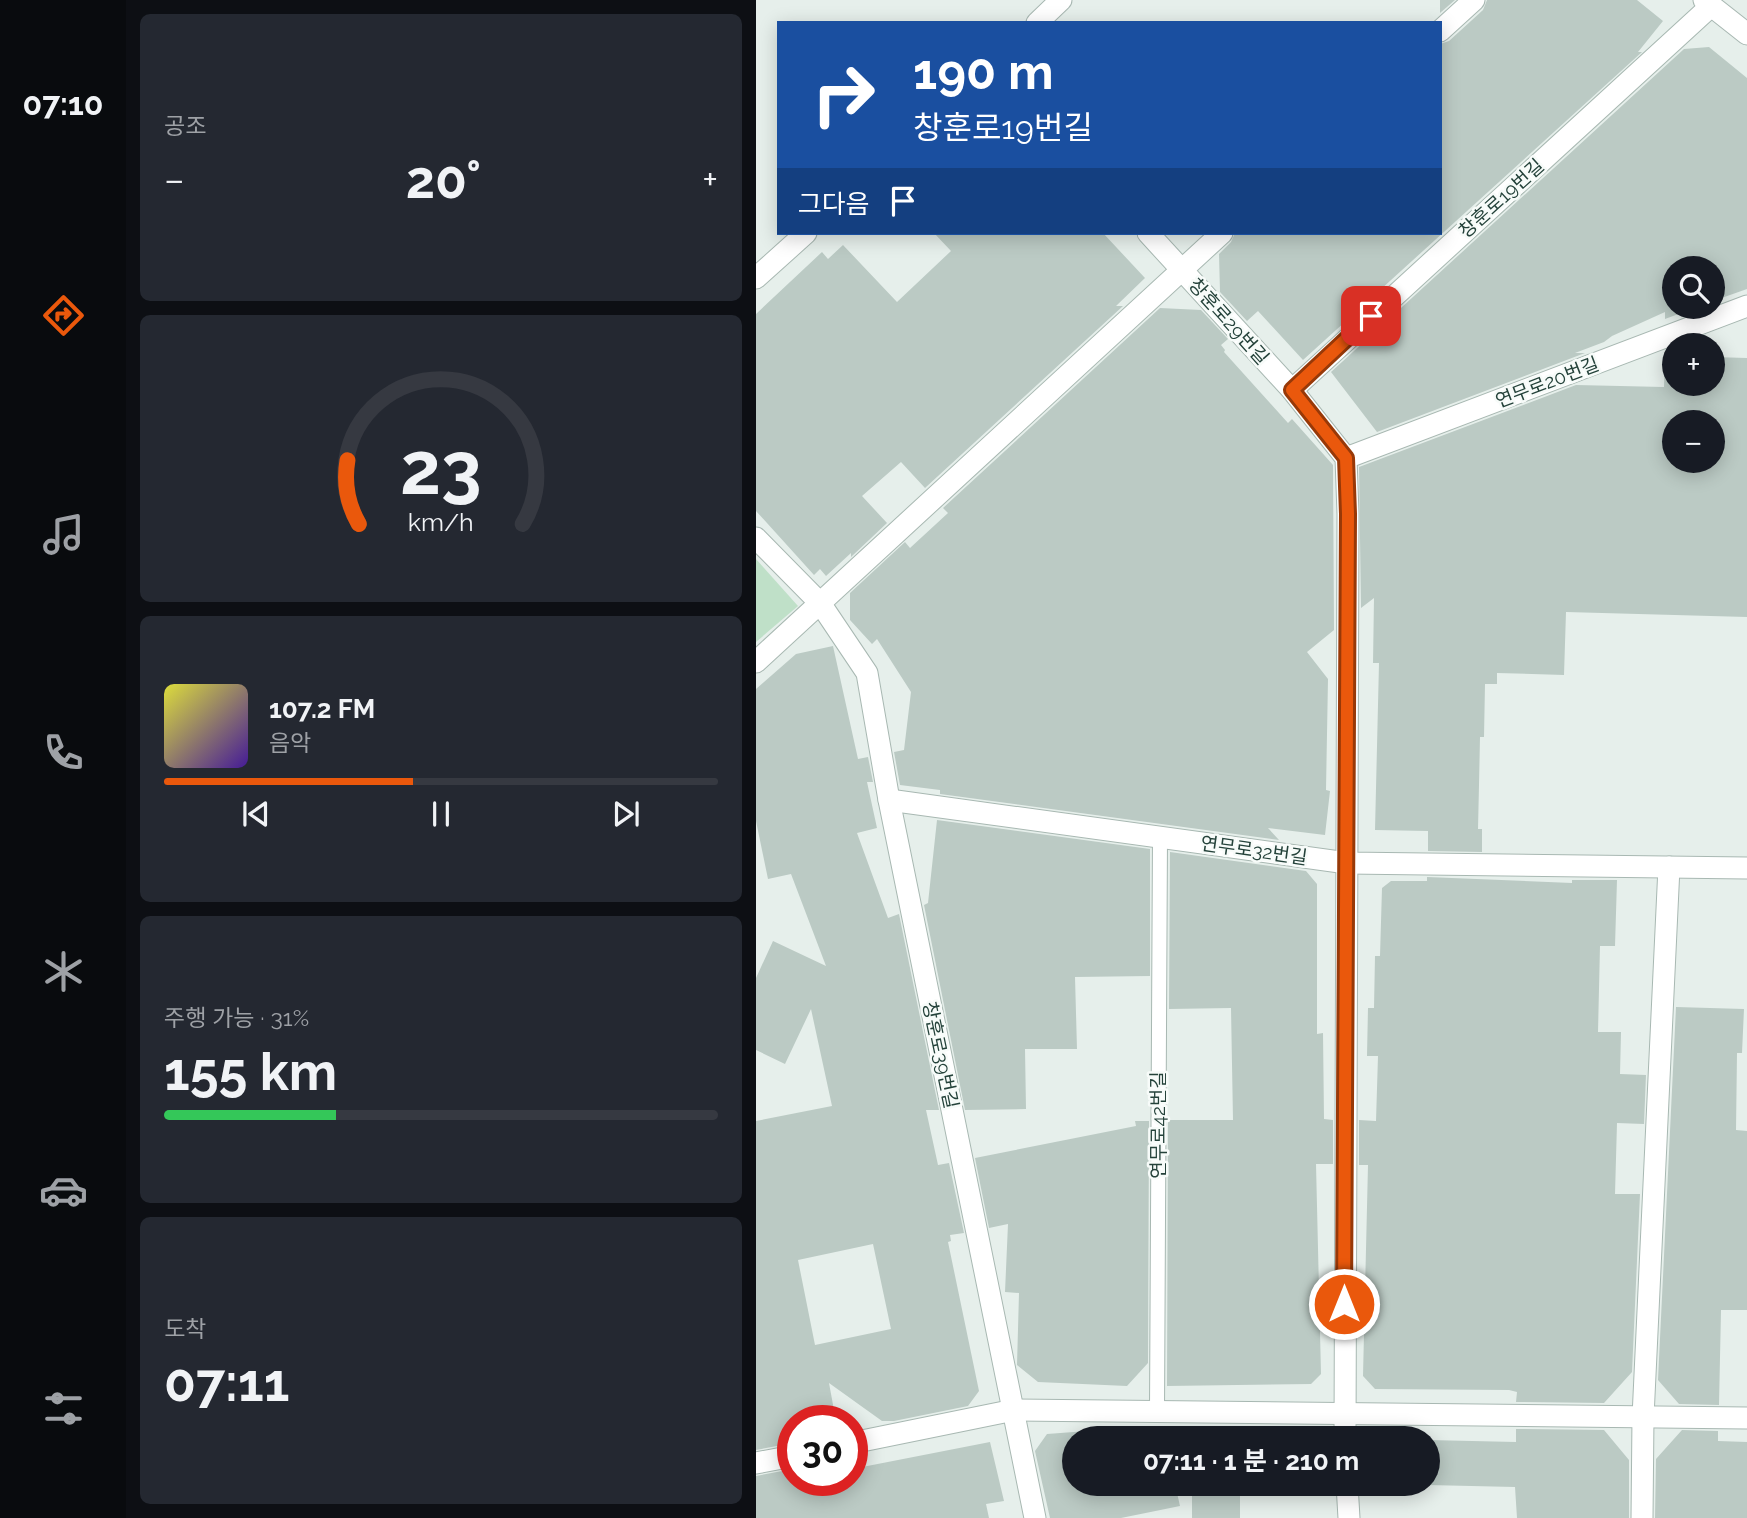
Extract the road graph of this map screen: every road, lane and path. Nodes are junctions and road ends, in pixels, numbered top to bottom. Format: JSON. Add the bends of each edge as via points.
{"nodes":[{"id":1,"x":1061,"y":0,"type":"edge"},
{"id":2,"x":1474,"y":0,"type":"edge"},
{"id":3,"x":1708,"y":3,"type":"edge"},
{"id":4,"x":1039,"y":21,"type":"edge"},
{"id":5,"x":1442,"y":29,"type":"edge"},
{"id":6,"x":1747,"y":34,"type":"edge"},
{"id":7,"x":804,"y":235,"type":"edge"},
{"id":8,"x":1150,"y":235,"type":"edge"},
{"id":9,"x":1220,"y":235,"type":"edge"},
{"id":10,"x":1182,"y":270,"type":"junction"},
{"id":11,"x":756,"y":278,"type":"edge"},
{"id":12,"x":1747,"y":306,"type":"edge"},
{"id":13,"x":1292,"y":390,"type":"junction"},
{"id":14,"x":1346,"y":458,"type":"junction"},
{"id":15,"x":756,"y":538,"type":"edge"},
{"id":16,"x":820,"y":603,"type":"junction"},
{"id":17,"x":756,"y":662,"type":"edge"},
{"id":18,"x":889,"y":800,"type":"junction"},
{"id":19,"x":1160,"y":837,"type":"junction"},
{"id":20,"x":1347,"y":863,"type":"junction"},
{"id":21,"x":1669,"y":867,"type":"junction"},
{"id":22,"x":1747,"y":868,"type":"edge"},
{"id":23,"x":1014,"y":1410,"type":"junction"},
{"id":24,"x":1157,"y":1412,"type":"junction"},
{"id":25,"x":1343,"y":1414,"type":"junction"},
{"id":26,"x":1643,"y":1417,"type":"junction"},
{"id":27,"x":1747,"y":1418,"type":"edge"},
{"id":28,"x":1344,"y":1426,"type":"edge"},
{"id":29,"x":868,"y":1440,"type":"edge"},
{"id":30,"x":777,"y":1459,"type":"edge"},
{"id":31,"x":756,"y":1463,"type":"edge"},
{"id":32,"x":1348,"y":1496,"type":"edge"},
{"id":33,"x":1035,"y":1518,"type":"edge"},
{"id":34,"x":1349,"y":1518,"type":"edge"},
{"id":35,"x":1642,"y":1518,"type":"edge"}],
"edges":[{"from":1,"to":4,"type":"street"},
{"from":2,"to":5,"type":"street"},
{"from":3,"to":6,"type":"street","name":"창훈로19번길"},
{"from":3,"to":13,"type":"street","name":"창훈로19번길"},
{"from":7,"to":11,"type":"street"},
{"from":8,"to":10,"type":"street","name":"창훈로29번길"},
{"from":9,"to":10,"type":"street"},
{"from":10,"to":13,"type":"street","name":"창훈로29번길"},
{"from":10,"to":16,"type":"street","name":"창훈로29번길"},
{"from":12,"to":14,"type":"street","name":"연무로20번길"},
{"from":13,"to":14,"type":"street","name":"창훈로29번길"},
{"from":14,"to":20,"type":"street"},
{"from":15,"to":16,"type":"street","name":"창훈로39번길"},
{"from":16,"to":17,"type":"street"},
{"from":16,"to":18,"type":"street","name":"창훈로39번길","via":[[867,673]]},
{"from":18,"to":19,"type":"street","name":"연무로32번길"},
{"from":18,"to":23,"type":"street","name":"창훈로39번길"},
{"from":19,"to":20,"type":"street","name":"연무로32번길"},
{"from":19,"to":24,"type":"lane","name":"연무로42번길"},
{"from":20,"to":21,"type":"street","name":"연무로32번길"},
{"from":20,"to":25,"type":"street"},
{"from":21,"to":22,"type":"street","name":"연무로32번길"},
{"from":21,"to":26,"type":"street"},
{"from":23,"to":24,"type":"street"},
{"from":23,"to":29,"type":"street"},
{"from":23,"to":33,"type":"street","name":"창훈로39번길"},
{"from":24,"to":25,"type":"street"},
{"from":25,"to":26,"type":"street"},
{"from":25,"to":28,"type":"street"},
{"from":26,"to":27,"type":"street"},
{"from":26,"to":35,"type":"street"},
{"from":30,"to":31,"type":"street"},
{"from":32,"to":34,"type":"street"}]}
